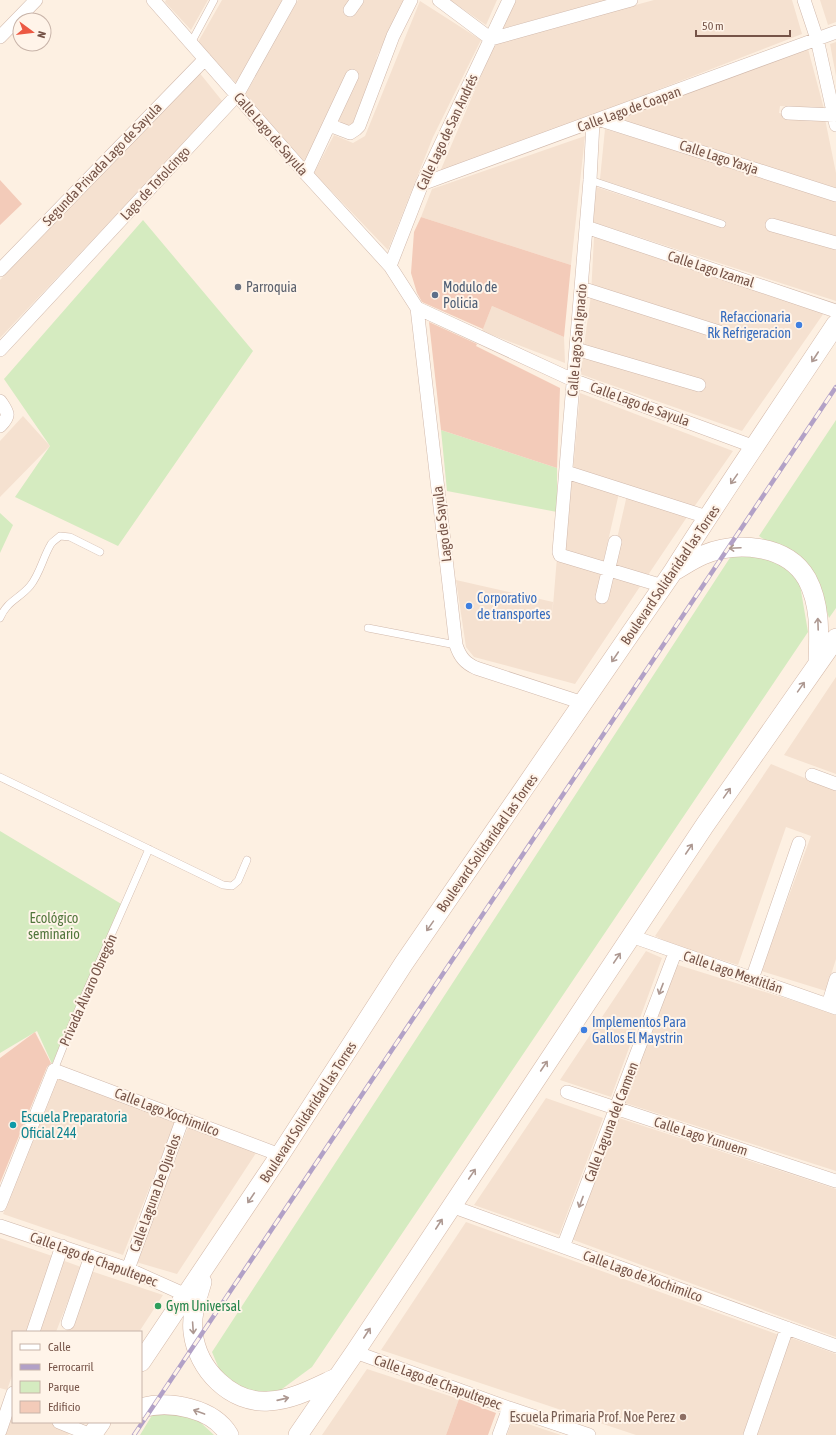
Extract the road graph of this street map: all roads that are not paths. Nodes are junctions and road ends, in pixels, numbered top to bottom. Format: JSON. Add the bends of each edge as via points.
{"nodes":[{"id":1,"x":36,"y":0,"type":"edge"},
{"id":2,"x":214,"y":0,"type":"edge"},
{"id":3,"x":290,"y":0,"type":"edge"},
{"id":4,"x":411,"y":0,"type":"edge"},
{"id":5,"x":439,"y":0,"type":"edge"},
{"id":6,"x":509,"y":0,"type":"edge"},
{"id":7,"x":631,"y":0,"type":"edge"},
{"id":8,"x":804,"y":0,"type":"edge"},
{"id":9,"x":156,"y":1,"type":"edge"},
{"id":10,"x":836,"y":32,"type":"edge"},
{"id":11,"x":0,"y":37,"type":"edge"},
{"id":12,"x":491,"y":39,"type":"junction"},
{"id":13,"x":816,"y":39,"type":"junction"},
{"id":14,"x":191,"y":43,"type":"junction"},
{"id":15,"x":205,"y":59,"type":"junction"},
{"id":16,"x":352,"y":76,"type":"dead end"},
{"id":17,"x":237,"y":95,"type":"junction"},
{"id":18,"x":788,"y":113,"type":"dead end"},
{"id":19,"x":835,"y":120,"type":"edge"},
{"id":20,"x":597,"y":121,"type":"junction"},
{"id":21,"x":329,"y":125,"type":"junction"},
{"id":22,"x":306,"y":174,"type":"junction"},
{"id":23,"x":590,"y":180,"type":"junction"},
{"id":24,"x":422,"y":184,"type":"junction"},
{"id":25,"x":836,"y":195,"type":"edge"},
{"id":26,"x":722,"y":224,"type":"dead end"},
{"id":27,"x":772,"y":224,"type":"dead end"},
{"id":28,"x":586,"y":227,"type":"junction"},
{"id":29,"x":836,"y":243,"type":"edge"},
{"id":30,"x":390,"y":266,"type":"junction"},
{"id":31,"x":0,"y":270,"type":"edge"},
{"id":32,"x":581,"y":288,"type":"junction"},
{"id":33,"x":417,"y":308,"type":"junction"},
{"id":34,"x":836,"y":311,"type":"edge"},
{"id":35,"x":836,"y":324,"type":"edge"},
{"id":36,"x":722,"y":333,"type":"dead end"},
{"id":37,"x":576,"y":349,"type":"junction"},
{"id":38,"x":0,"y":350,"type":"edge"},
{"id":39,"x":573,"y":380,"type":"junction"},
{"id":40,"x":699,"y":386,"type":"dead end"},
{"id":41,"x":0,"y":401,"type":"edge"},
{"id":42,"x":0,"y":426,"type":"edge"},
{"id":43,"x":755,"y":447,"type":"junction"},
{"id":44,"x":566,"y":472,"type":"junction"},
{"id":45,"x":707,"y":517,"type":"junction"},
{"id":46,"x":615,"y":542,"type":"dead end"},
{"id":47,"x":100,"y":552,"type":"dead end"},
{"id":48,"x":609,"y":570,"type":"junction"},
{"id":49,"x":667,"y":580,"type":"junction"},
{"id":50,"x":602,"y":597,"type":"dead end"},
{"id":51,"x":0,"y":618,"type":"edge"},
{"id":52,"x":368,"y":628,"type":"dead end"},
{"id":53,"x":836,"y":638,"type":"edge"},
{"id":54,"x":456,"y":645,"type":"junction"},
{"id":55,"x":818,"y":663,"type":"junction"},
{"id":56,"x":583,"y":704,"type":"junction"},
{"id":57,"x":812,"y":775,"type":"dead end"},
{"id":58,"x":0,"y":776,"type":"edge"},
{"id":59,"x":836,"y":784,"type":"edge"},
{"id":60,"x":799,"y":843,"type":"dead end"},
{"id":61,"x":149,"y":849,"type":"junction"},
{"id":62,"x":247,"y":860,"type":"dead end"},
{"id":63,"x":631,"y":936,"type":"junction"},
{"id":64,"x":675,"y":952,"type":"junction"},
{"id":65,"x":752,"y":979,"type":"junction"},
{"id":66,"x":836,"y":979,"type":"edge"},
{"id":67,"x":832,"y":1006,"type":"edge"},
{"id":68,"x":54,"y":1070,"type":"junction"},
{"id":69,"x":567,"y":1092,"type":"dead end"},
{"id":70,"x":616,"y":1108,"type":"junction"},
{"id":71,"x":183,"y":1118,"type":"junction"},
{"id":72,"x":280,"y":1155,"type":"junction"},
{"id":73,"x":836,"y":1181,"type":"edge"},
{"id":74,"x":0,"y":1205,"type":"edge"},
{"id":75,"x":451,"y":1206,"type":"junction"},
{"id":76,"x":0,"y":1226,"type":"edge"},
{"id":77,"x":62,"y":1246,"type":"junction"},
{"id":78,"x":563,"y":1247,"type":"junction"},
{"id":79,"x":91,"y":1256,"type":"junction"},
{"id":80,"x":207,"y":1263,"type":"junction"},
{"id":81,"x":128,"y":1269,"type":"junction"},
{"id":82,"x":186,"y":1295,"type":"junction"},
{"id":83,"x":68,"y":1323,"type":"dead end"},
{"id":84,"x":787,"y":1328,"type":"junction"},
{"id":85,"x":33,"y":1331,"type":"edge"},
{"id":86,"x":836,"y":1346,"type":"edge"},
{"id":87,"x":354,"y":1352,"type":"junction"},
{"id":88,"x":142,"y":1361,"type":"edge"},
{"id":89,"x":338,"y":1377,"type":"junction"},
{"id":90,"x":9,"y":1399,"type":"edge"},
{"id":91,"x":142,"y":1408,"type":"edge"},
{"id":92,"x":509,"y":1408,"type":"junction"},
{"id":93,"x":66,"y":1423,"type":"edge"},
{"id":94,"x":98,"y":1428,"type":"edge"},
{"id":95,"x":0,"y":1431,"type":"edge"},
{"id":96,"x":229,"y":1435,"type":"edge"},
{"id":97,"x":298,"y":1435,"type":"edge"},
{"id":98,"x":499,"y":1435,"type":"edge"},
{"id":99,"x":589,"y":1435,"type":"edge"},
{"id":100,"x":750,"y":1435,"type":"edge"}],
"edges":[{"from":1,"to":11,"type":"street"},
{"from":2,"to":14,"type":"lane"},
{"from":3,"to":17,"type":"street","name":"Lago de Totolcingo"},
{"from":4,"to":21,"type":"street","via":[[393,36],[359,126],[350,132]]},
{"from":5,"to":12,"type":"street"},
{"from":6,"to":12,"type":"street","name":"Calle Lago de San Andrés"},
{"from":7,"to":12,"type":"street"},
{"from":8,"to":13,"type":"street"},
{"from":9,"to":14,"type":"street","name":"Calle Lago de Sayula"},
{"from":10,"to":13,"type":"street","name":"Calle Lago de Coapan"},
{"from":12,"to":24,"type":"street","name":"Calle Lago de San Andrés"},
{"from":13,"to":19,"type":"street"},
{"from":13,"to":20,"type":"street","name":"Calle Lago de Coapan"},
{"from":14,"to":15,"type":"street","name":"Calle Lago de Sayula"},
{"from":15,"to":17,"type":"street","name":"Calle Lago de Sayula"},
{"from":15,"to":31,"type":"street","name":"Segunda Privada Lago de Sayula"},
{"from":16,"to":21,"type":"street"},
{"from":17,"to":22,"type":"street","name":"Calle Lago de Sayula"},
{"from":17,"to":38,"type":"street","name":"Lago de Totolcingo"},
{"from":18,"to":19,"type":"street"},
{"from":20,"to":23,"type":"street","name":"Calle Lago San Ignacio"},
{"from":20,"to":24,"type":"street","name":"Calle Lago de Coapan"},
{"from":20,"to":25,"type":"street","name":"Calle Lago Yaxja"},
{"from":21,"to":22,"type":"street"},
{"from":22,"to":30,"type":"street","name":"Calle Lago de Sayula"},
{"from":23,"to":26,"type":"lane"},
{"from":23,"to":28,"type":"street","name":"Calle Lago San Ignacio"},
{"from":24,"to":30,"type":"street","name":"Calle Lago de San Andrés"},
{"from":27,"to":29,"type":"street"},
{"from":28,"to":32,"type":"street","name":"Calle Lago San Ignacio"},
{"from":28,"to":34,"type":"street","name":"Calle Lago Izamal"},
{"from":30,"to":33,"type":"street","name":"Lago de Sayula"},
{"from":32,"to":36,"type":"street"},
{"from":32,"to":37,"type":"street","name":"Calle Lago San Ignacio"},
{"from":33,"to":39,"type":"street","name":"Calle Lago de Sayula"},
{"from":33,"to":54,"type":"street","name":"Lago de Sayula"},
{"from":35,"to":43,"type":"main road","name":"Boulevard Solidaridad las Torres","one_way":true},
{"from":37,"to":39,"type":"street","name":"Calle Lago San Ignacio"},
{"from":37,"to":40,"type":"street"},
{"from":39,"to":43,"type":"street","name":"Calle Lago de Sayula"},
{"from":39,"to":44,"type":"street","name":"Calle Lago San Ignacio"},
{"from":41,"to":42,"type":"street","via":[[8,415]]},
{"from":43,"to":45,"type":"main road","name":"Boulevard Solidaridad las Torres","one_way":true},
{"from":44,"to":45,"type":"street"},
{"from":44,"to":48,"type":"street","name":"Calle Lago San Ignacio","via":[[560,555]]},
{"from":45,"to":49,"type":"main road","name":"Boulevard Solidaridad las Torres"},
{"from":46,"to":48,"type":"street"},
{"from":47,"to":51,"type":"lane","via":[[70,537],[60,536],[52,543],[29,587],[8,605]]},
{"from":48,"to":49,"type":"street"},
{"from":48,"to":50,"type":"street"},
{"from":55,"to":49,"type":"main road","one_way":true,"via":[[819,624],[812,589],[800,570],[781,555],[759,548],[726,549],[692,560]]},
{"from":49,"to":56,"type":"main road","name":"Boulevard Solidaridad las Torres","one_way":true},
{"from":52,"to":54,"type":"lane"},
{"from":53,"to":55,"type":"main road"},
{"from":54,"to":56,"type":"street","name":"Lago de Sayula","via":[[461,657],[469,665]]},
{"from":63,"to":55,"type":"main road","one_way":true},
{"from":56,"to":72,"type":"main road","name":"Boulevard Solidaridad las Torres","one_way":true,"via":[[404,963]]},
{"from":57,"to":59,"type":"street"},
{"from":58,"to":61,"type":"lane"},
{"from":60,"to":65,"type":"street"},
{"from":61,"to":62,"type":"lane","via":[[223,885],[232,886],[238,881]]},
{"from":61,"to":68,"type":"lane","name":"Privada Álvaro Obregón"},
{"from":63,"to":64,"type":"street","name":"Calle Lago Mextitlán"},
{"from":75,"to":63,"type":"main road","one_way":true},
{"from":64,"to":65,"type":"street","name":"Calle Lago Mextitlán"},
{"from":64,"to":70,"type":"street","name":"Calle Laguna del Carmen","one_way":true},
{"from":65,"to":67,"type":"street","name":"Calle Lago Mextitlán"},
{"from":66,"to":67,"type":"street"},
{"from":68,"to":71,"type":"street","name":"Calle Lago Xochimilco"},
{"from":68,"to":74,"type":"street"},
{"from":69,"to":70,"type":"street","name":"Calle Lago Yunuem"},
{"from":70,"to":73,"type":"street","name":"Calle Lago Yunuem"},
{"from":70,"to":78,"type":"street","name":"Calle Laguna del Carmen","one_way":true},
{"from":71,"to":72,"type":"street","name":"Calle Lago Xochimilco"},
{"from":71,"to":81,"type":"street","name":"Calle Laguna De Ojuelos"},
{"from":72,"to":80,"type":"main road","name":"Boulevard Solidaridad las Torres","one_way":true},
{"from":75,"to":78,"type":"street","name":"Calle Lago de Xochimilco"},
{"from":87,"to":75,"type":"main road","one_way":true},
{"from":76,"to":77,"type":"street","name":"Calle Lago de Chapultepec"},
{"from":77,"to":79,"type":"street","name":"Calle Lago de Chapultepec"},
{"from":77,"to":85,"type":"street"},
{"from":78,"to":84,"type":"street","name":"Calle Lago de Xochimilco"},
{"from":79,"to":81,"type":"street","name":"Calle Lago de Chapultepec"},
{"from":79,"to":83,"type":"street"},
{"from":80,"to":82,"type":"main road","name":"Boulevard Solidaridad las Torres"},
{"from":80,"to":89,"type":"main road","one_way":true,"via":[[194,1311],[193,1333],[199,1354],[218,1381],[236,1394],[267,1402],[296,1395]]},
{"from":81,"to":82,"type":"street","name":"Calle Lago de Chapultepec"},
{"from":82,"to":88,"type":"main road","name":"Boulevard Solidaridad las Torres"},
{"from":84,"to":86,"type":"street","name":"Calle Lago de Xochimilco"},
{"from":84,"to":100,"type":"street"},
{"from":87,"to":89,"type":"main road"},
{"from":87,"to":92,"type":"street","name":"Calle Lago de Chapultepec"},
{"from":89,"to":97,"type":"main road"},
{"from":90,"to":95,"type":"street"},
{"from":96,"to":91,"type":"main road","one_way":true,"via":[[218,1422],[198,1411],[158,1405]]},
{"from":92,"to":98,"type":"street"},
{"from":92,"to":99,"type":"street","name":"Calle Lago de Chapultepec"},
{"from":93,"to":94,"type":"street"}]}
